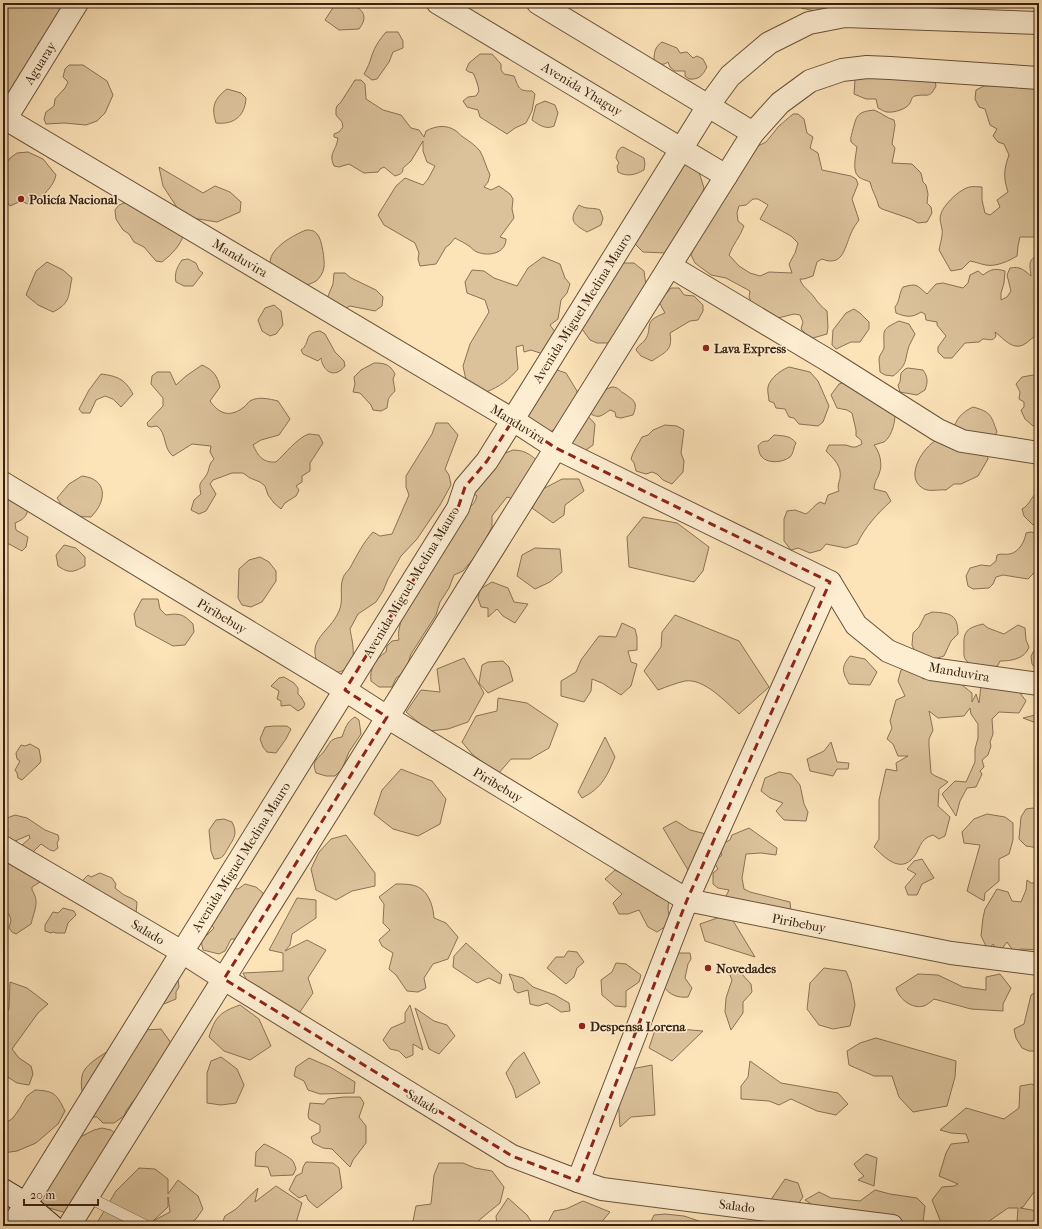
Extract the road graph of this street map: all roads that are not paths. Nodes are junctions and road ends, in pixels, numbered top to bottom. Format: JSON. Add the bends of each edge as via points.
{"nodes":[{"id":1,"x":77,"y":3,"type":"edge"},
{"id":2,"x":438,"y":3,"type":"edge"},
{"id":3,"x":538,"y":3,"type":"edge"},
{"id":4,"x":1039,"y":24,"type":"edge"},
{"id":5,"x":1039,"y":78,"type":"edge"},
{"id":6,"x":708,"y":106,"type":"junction"},
{"id":7,"x":4,"y":121,"type":"edge"},
{"id":8,"x":753,"y":133,"type":"junction"},
{"id":9,"x":681,"y":148,"type":"junction"},
{"id":10,"x":726,"y":176,"type":"junction"},
{"id":11,"x":670,"y":266,"type":"junction"},
{"id":12,"x":513,"y":420,"type":"junction"},
{"id":13,"x":556,"y":448,"type":"junction"},
{"id":14,"x":1039,"y":453,"type":"edge"},
{"id":15,"x":3,"y":483,"type":"edge"},
{"id":16,"x":830,"y":582,"type":"junction"},
{"id":17,"x":1039,"y":684,"type":"edge"},
{"id":18,"x":345,"y":690,"type":"junction"},
{"id":19,"x":387,"y":718,"type":"junction"},
{"id":20,"x":3,"y":847,"type":"edge"},
{"id":21,"x":687,"y":900,"type":"junction"},
{"id":22,"x":182,"y":952,"type":"junction"},
{"id":23,"x":1039,"y":964,"type":"edge"},
{"id":24,"x":224,"y":979,"type":"junction"},
{"id":25,"x":578,"y":1181,"type":"junction"},
{"id":26,"x":3,"y":1190,"type":"edge"},
{"id":27,"x":88,"y":1197,"type":"junction"},
{"id":28,"x":26,"y":1204,"type":"junction"},
{"id":29,"x":834,"y":1222,"type":"edge"},
{"id":30,"x":12,"y":1226,"type":"edge"},
{"id":31,"x":52,"y":1226,"type":"edge"},
{"id":32,"x":69,"y":1226,"type":"edge"},
{"id":33,"x":146,"y":1226,"type":"edge"},
{"id":34,"x":892,"y":1226,"type":"edge"}],
"edges":[{"from":1,"to":7,"type":"street","name":"Aguaray"},
{"from":2,"to":9,"type":"street","name":"Avenida Yhaguy"},
{"from":3,"to":6,"type":"street"},
{"from":4,"to":6,"type":"street","name":"Avenida Miguel Medina Mauro","via":[[845,16],[809,23],[769,43],[730,76]]},
{"from":5,"to":8,"type":"street","via":[[890,68],[842,70],[810,81],[780,103]]},
{"from":6,"to":8,"type":"street"},
{"from":6,"to":9,"type":"street","name":"Avenida Miguel Medina Mauro"},
{"from":7,"to":12,"type":"street","name":"Manduvira"},
{"from":8,"to":10,"type":"street"},
{"from":9,"to":10,"type":"street","name":"Avenida Yhaguy"},
{"from":9,"to":12,"type":"street","name":"Avenida Miguel Medina Mauro"},
{"from":10,"to":11,"type":"street"},
{"from":11,"to":13,"type":"street"},
{"from":11,"to":14,"type":"street","via":[[829,360],[938,430],[962,441]]},
{"from":12,"to":13,"type":"street","name":"Manduvira"},
{"from":12,"to":18,"type":"street","name":"Avenida Miguel Medina Mauro","via":[[487,461],[465,487],[458,508]]},
{"from":13,"to":16,"type":"street","name":"Manduvira"},
{"from":13,"to":19,"type":"street"},
{"from":15,"to":18,"type":"street","name":"Piribebuy"},
{"from":16,"to":17,"type":"street","name":"Manduvira","via":[[856,625],[888,651],[931,669]]},
{"from":16,"to":21,"type":"street"},
{"from":18,"to":19,"type":"street","name":"Piribebuy"},
{"from":18,"to":22,"type":"street","name":"Avenida Miguel Medina Mauro"},
{"from":19,"to":21,"type":"street","name":"Piribebuy"},
{"from":19,"to":24,"type":"street"},
{"from":20,"to":22,"type":"street","name":"Salado"},
{"from":21,"to":23,"type":"street","name":"Piribebuy","via":[[951,953]]},
{"from":21,"to":25,"type":"street"},
{"from":22,"to":24,"type":"street","name":"Salado"},
{"from":22,"to":28,"type":"street","name":"Avenida Miguel Medina Mauro"},
{"from":24,"to":25,"type":"street","name":"Salado","via":[[512,1156]]},
{"from":24,"to":27,"type":"street"},
{"from":25,"to":29,"type":"street","name":"Salado","via":[[602,1189]]},
{"from":26,"to":28,"type":"street"},
{"from":27,"to":32,"type":"street"},
{"from":27,"to":33,"type":"lane"},
{"from":28,"to":30,"type":"street","name":"Avenida Miguel Medina Mauro"},
{"from":28,"to":31,"type":"street"},
{"from":29,"to":34,"type":"street","name":"Salado"}]}
